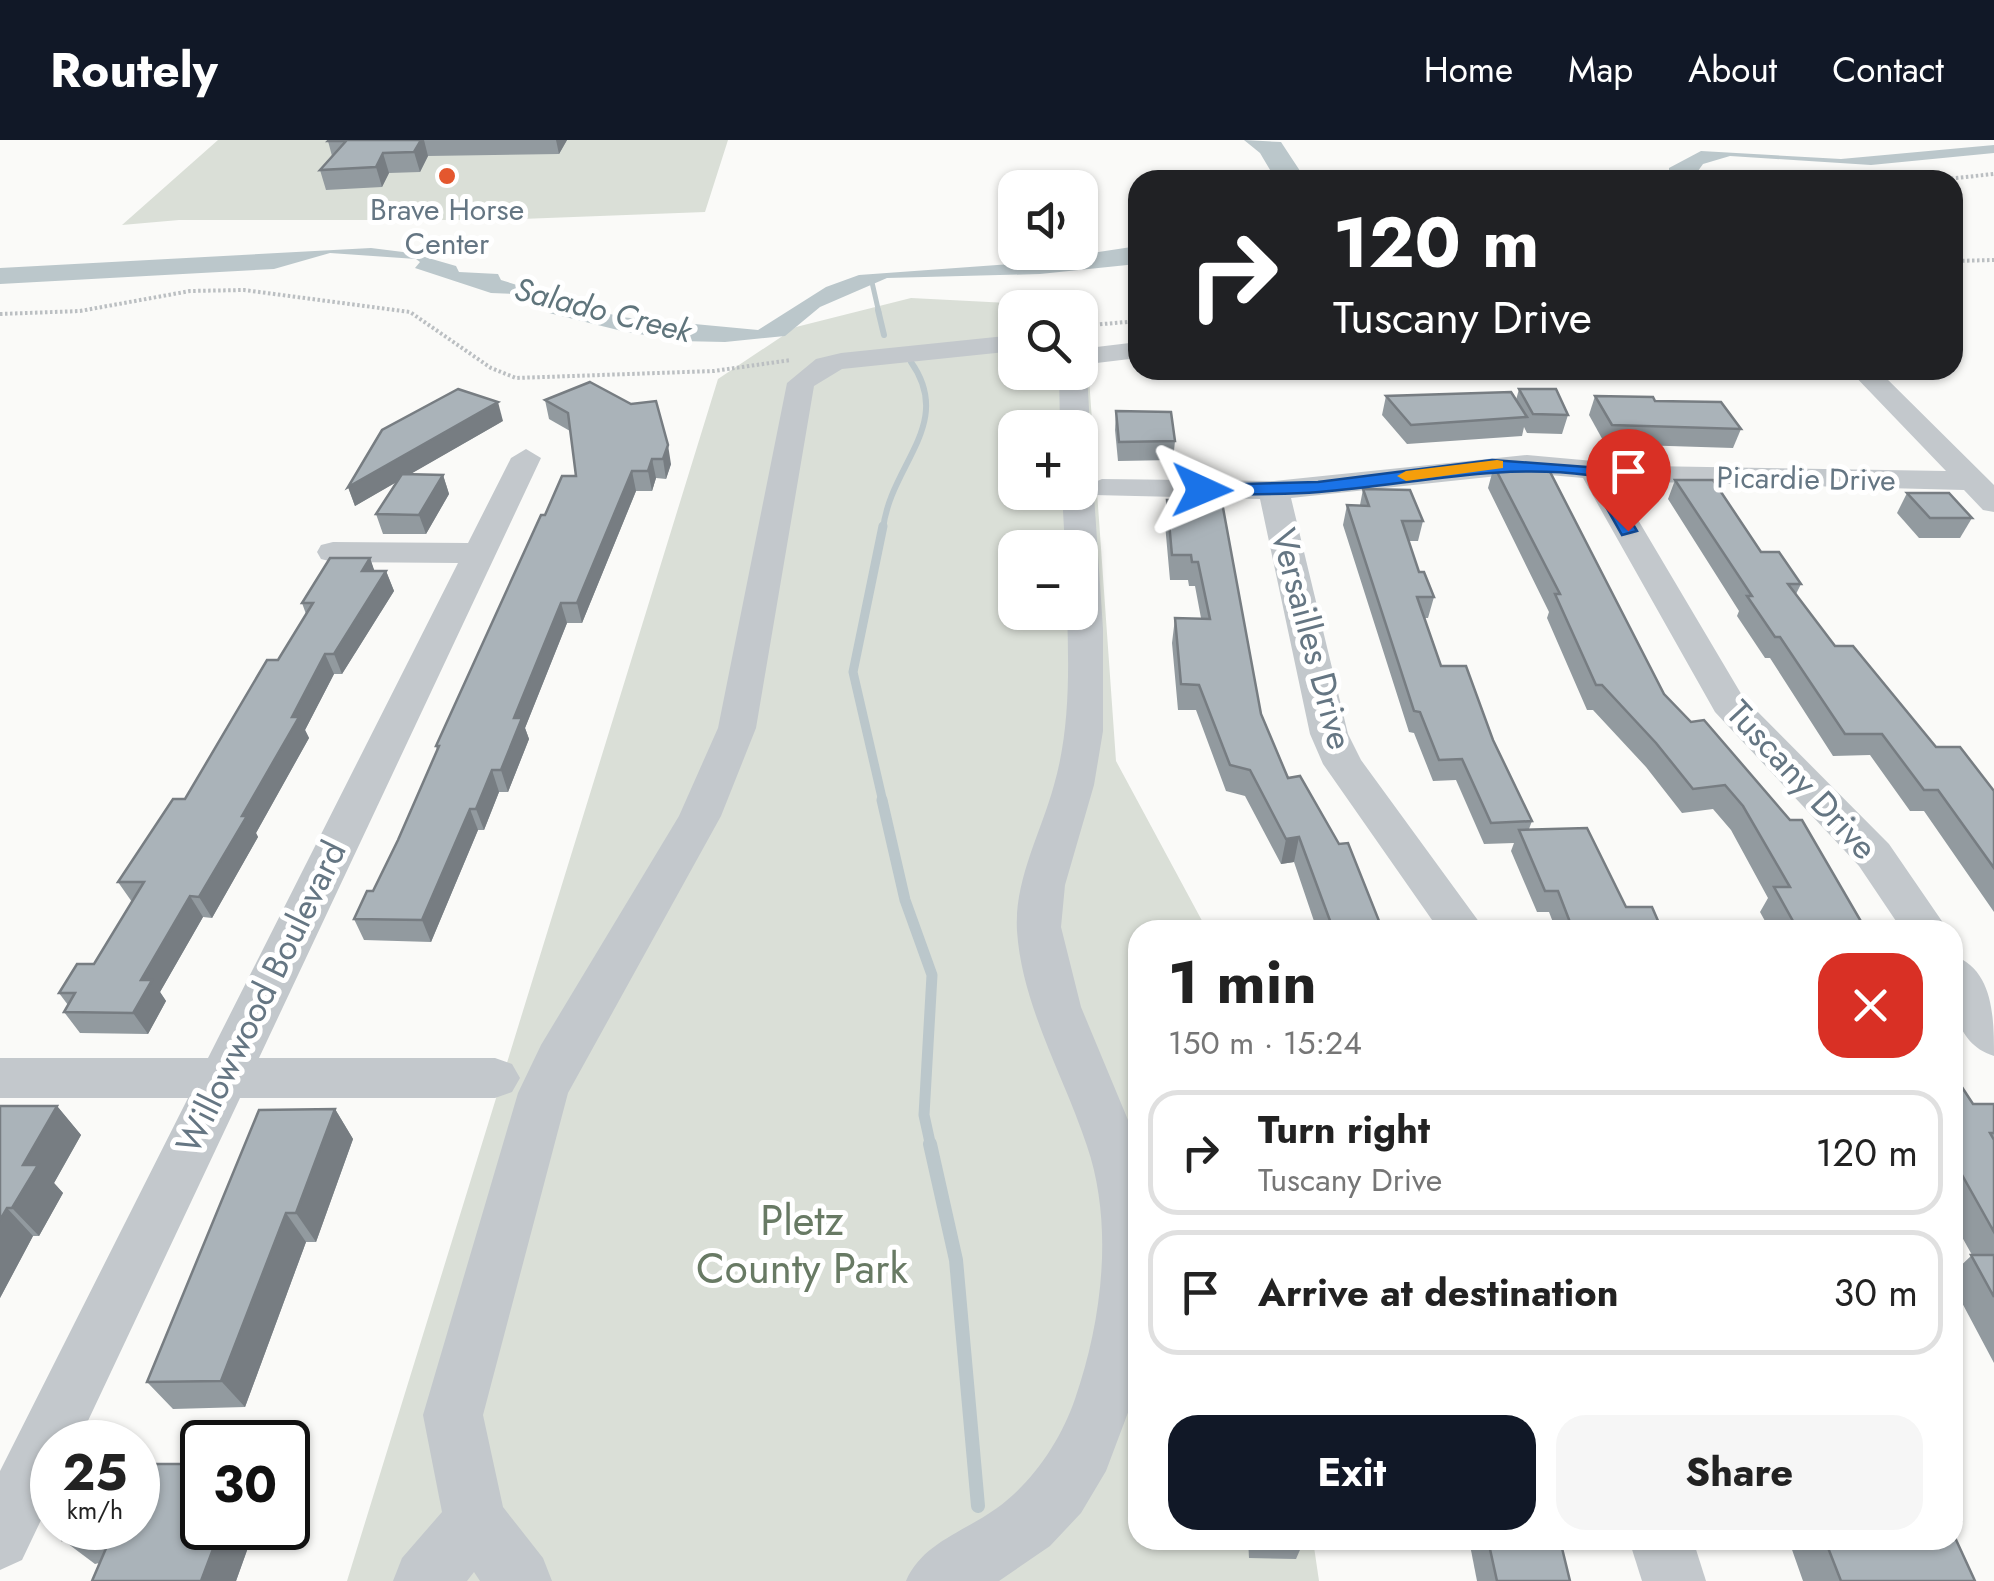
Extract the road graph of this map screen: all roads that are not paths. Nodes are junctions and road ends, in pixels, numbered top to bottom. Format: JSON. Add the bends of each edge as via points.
{"nodes":[{"id":1,"x":998,"y":345,"type":"edge"},
{"id":2,"x":1128,"y":351,"type":"edge"},
{"id":3,"x":1098,"y":354,"type":"edge"},
{"id":4,"x":1873,"y":380,"type":"edge"},
{"id":5,"x":526,"y":458,"type":"dead end"},
{"id":6,"x":1594,"y":471,"type":"junction"},
{"id":7,"x":1098,"y":490,"type":"edge"},
{"id":8,"x":1274,"y":490,"type":"junction"},
{"id":9,"x":1983,"y":492,"type":"edge"},
{"id":10,"x":1090,"y":510,"type":"edge"},
{"id":11,"x":334,"y":552,"type":"dead end"},
{"id":12,"x":478,"y":553,"type":"junction"},
{"id":13,"x":1456,"y":920,"type":"edge"},
{"id":14,"x":1919,"y":920,"type":"edge"},
{"id":15,"x":1963,"y":989,"type":"edge"},
{"id":16,"x":1994,"y":1036,"type":"edge"},
{"id":17,"x":222,"y":1077,"type":"junction"},
{"id":18,"x":0,"y":1078,"type":"edge"},
{"id":19,"x":495,"y":1078,"type":"dead end"},
{"id":20,"x":474,"y":1521,"type":"junction"},
{"id":21,"x":0,"y":1538,"type":"edge"},
{"id":22,"x":1664,"y":1550,"type":"edge"},
{"id":23,"x":425,"y":1581,"type":"edge"},
{"id":24,"x":520,"y":1581,"type":"edge"},
{"id":25,"x":938,"y":1581,"type":"edge"},
{"id":26,"x":1674,"y":1581,"type":"edge"}],
"edges":[{"from":1,"to":20,"type":"street","via":[[841,360],[802,383],[737,728],[700,816],[558,1059],[538,1112],[453,1414]]},
{"from":2,"to":3,"type":"street"},
{"from":4,"to":9,"type":"street"},
{"from":5,"to":12,"type":"street","name":"Willowwood Boulevard"},
{"from":6,"to":8,"type":"street","name":"Picardie Drive","via":[[1492,465]]},
{"from":6,"to":9,"type":"street","name":"Picardie Drive"},
{"from":6,"to":14,"type":"street","name":"Tuscany Drive","via":[[1728,704],[1874,855]]},
{"from":7,"to":8,"type":"street","name":"Picardie Drive"},
{"from":8,"to":13,"type":"street","name":"Versailles Drive","via":[[1329,734],[1343,764]]},
{"from":10,"to":25,"type":"street","via":[[1085,720],[1078,770],[1048,863],[1039,931],[1128,1206],[1124,1317],[1107,1397],[1067,1478],[1030,1524]]},
{"from":11,"to":12,"type":"street"},
{"from":12,"to":17,"type":"street","name":"Willowwood Boulevard"},
{"from":15,"to":16,"type":"street"},
{"from":17,"to":18,"type":"street"},
{"from":17,"to":19,"type":"street"},
{"from":17,"to":21,"type":"street","name":"Willowwood Boulevard"},
{"from":20,"to":23,"type":"street"},
{"from":20,"to":24,"type":"street"},
{"from":22,"to":26,"type":"street"}]}
